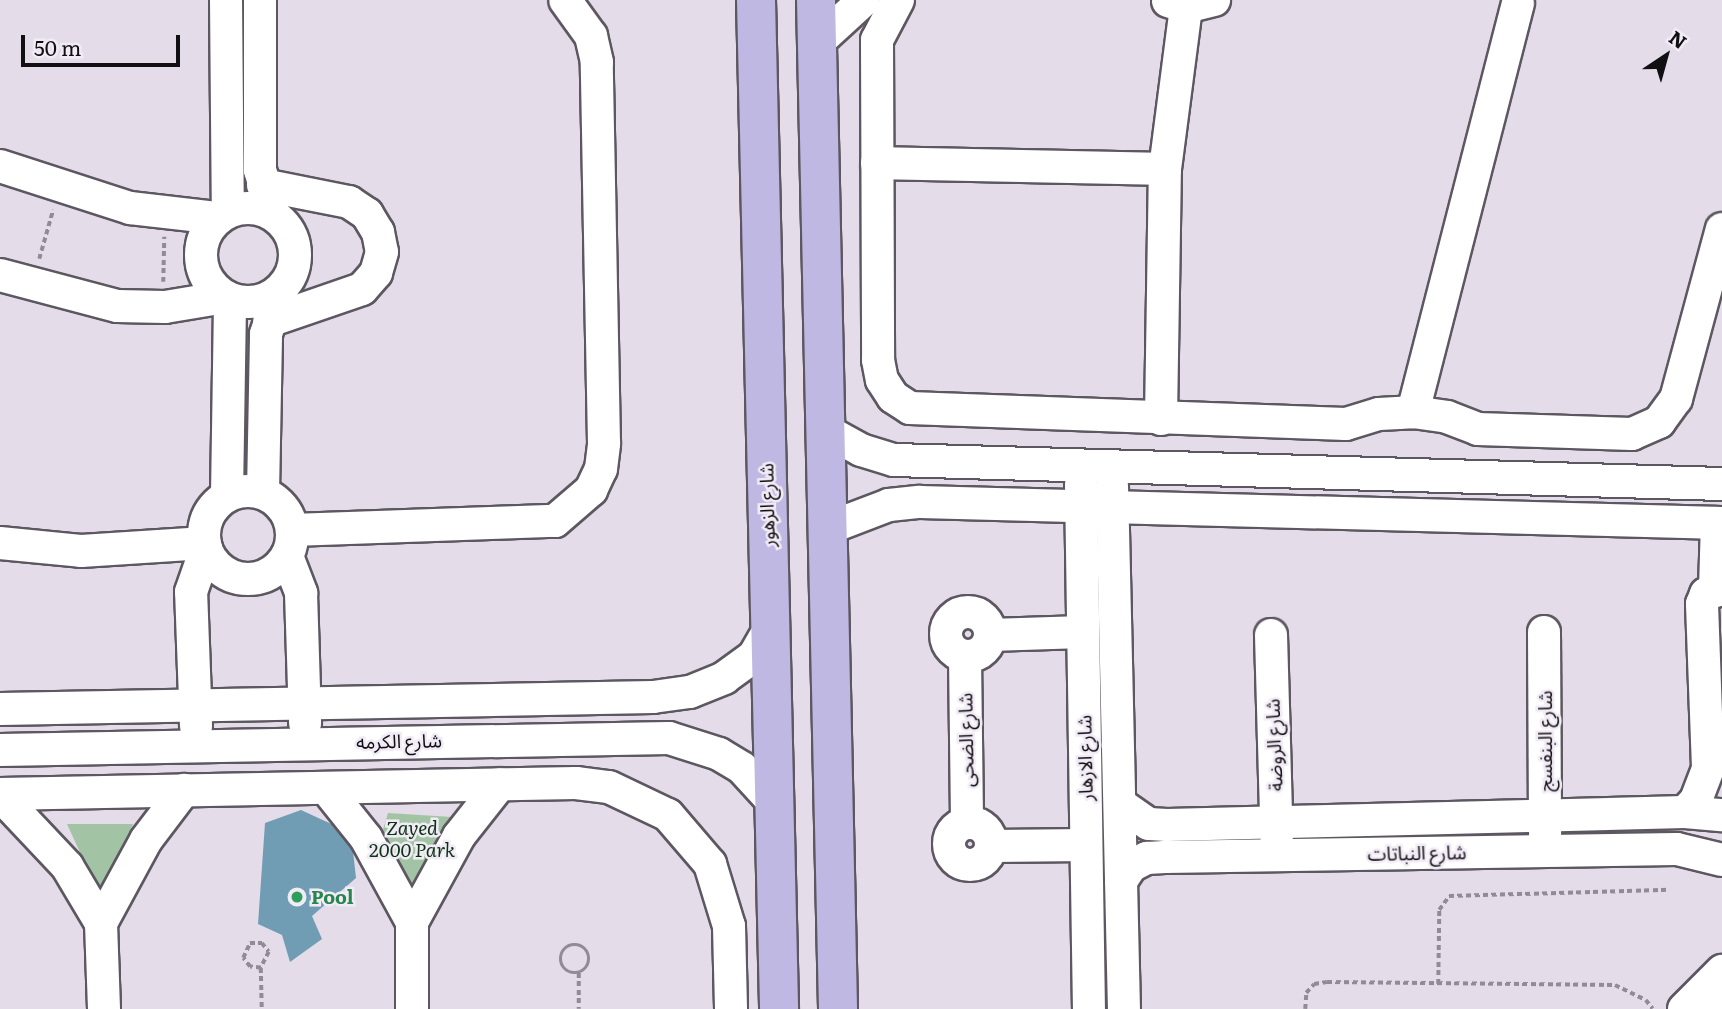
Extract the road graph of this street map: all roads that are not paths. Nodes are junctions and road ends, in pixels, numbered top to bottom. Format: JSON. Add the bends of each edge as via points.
{"nodes":[{"id":1,"x":226,"y":0,"type":"edge"},
{"id":2,"x":260,"y":0,"type":"edge"},
{"id":3,"x":565,"y":0,"type":"edge"},
{"id":4,"x":756,"y":0,"type":"edge"},
{"id":5,"x":816,"y":0,"type":"edge"},
{"id":6,"x":864,"y":0,"type":"edge"},
{"id":7,"x":898,"y":0,"type":"edge"},
{"id":8,"x":1522,"y":1,"type":"edge"},
{"id":9,"x":1189,"y":2,"type":"edge"},
{"id":10,"x":817,"y":43,"type":"junction"},
{"id":11,"x":820,"y":156,"type":"junction"},
{"id":12,"x":758,"y":161,"type":"junction"},
{"id":13,"x":877,"y":163,"type":"junction"},
{"id":14,"x":0,"y":166,"type":"edge"},
{"id":15,"x":1165,"y":169,"type":"junction"},
{"id":16,"x":263,"y":185,"type":"junction"},
{"id":17,"x":223,"y":215,"type":"junction"},
{"id":18,"x":284,"y":225,"type":"junction"},
{"id":19,"x":1722,"y":229,"type":"edge"},
{"id":20,"x":0,"y":275,"type":"edge"},
{"id":21,"x":286,"y":284,"type":"junction"},
{"id":22,"x":1714,"y":288,"type":"edge"},
{"id":23,"x":228,"y":298,"type":"junction"},
{"id":24,"x":269,"y":321,"type":"junction"},
{"id":25,"x":1413,"y":412,"type":"junction"},
{"id":26,"x":1161,"y":419,"type":"junction"},
{"id":27,"x":823,"y":429,"type":"junction"},
{"id":28,"x":1080,"y":466,"type":"junction"},
{"id":29,"x":1112,"y":467,"type":"junction"},
{"id":30,"x":1722,"y":484,"type":"edge"},
{"id":31,"x":264,"y":493,"type":"junction"},
{"id":32,"x":227,"y":495,"type":"junction"},
{"id":33,"x":1081,"y":506,"type":"junction"},
{"id":34,"x":1113,"y":507,"type":"junction"},
{"id":35,"x":1719,"y":523,"type":"edge"},
{"id":36,"x":826,"y":529,"type":"junction"},
{"id":37,"x":0,"y":543,"type":"edge"},
{"id":38,"x":289,"y":543,"type":"junction"},
{"id":39,"x":205,"y":546,"type":"junction"},
{"id":40,"x":1719,"y":589,"type":"edge"},
{"id":41,"x":770,"y":628,"type":"junction"},
{"id":42,"x":1083,"y":632,"type":"junction"},
{"id":43,"x":1544,"y":632,"type":"dead end"},
{"id":44,"x":1271,"y":635,"type":"dead end"},
{"id":45,"x":304,"y":704,"type":"junction"},
{"id":46,"x":195,"y":705,"type":"junction"},
{"id":47,"x":0,"y":709,"type":"edge"},
{"id":48,"x":1118,"y":739,"type":"junction"},
{"id":49,"x":1085,"y":741,"type":"junction"},
{"id":50,"x":305,"y":743,"type":"junction"},
{"id":51,"x":196,"y":746,"type":"junction"},
{"id":52,"x":0,"y":750,"type":"edge"},
{"id":53,"x":500,"y":784,"type":"junction"},
{"id":54,"x":326,"y":788,"type":"junction"},
{"id":55,"x":184,"y":790,"type":"junction"},
{"id":56,"x":0,"y":795,"type":"edge"},
{"id":57,"x":1120,"y":804,"type":"junction"},
{"id":58,"x":776,"y":805,"type":"junction"},
{"id":59,"x":1685,"y":812,"type":"junction"},
{"id":60,"x":1722,"y":815,"type":"edge"},
{"id":61,"x":1545,"y":816,"type":"junction"},
{"id":62,"x":1276,"y":822,"type":"junction"},
{"id":63,"x":1086,"y":845,"type":"junction"},
{"id":64,"x":1546,"y":851,"type":"junction"},
{"id":65,"x":1278,"y":855,"type":"junction"},
{"id":66,"x":1722,"y":860,"type":"edge"},
{"id":67,"x":1121,"y":881,"type":"junction"},
{"id":68,"x":412,"y":922,"type":"junction"},
{"id":69,"x":101,"y":923,"type":"junction"},
{"id":70,"x":1722,"y":971,"type":"edge"},
{"id":71,"x":104,"y":1009,"type":"edge"},
{"id":72,"x":412,"y":1009,"type":"edge"},
{"id":73,"x":732,"y":1009,"type":"edge"},
{"id":74,"x":779,"y":1009,"type":"edge"},
{"id":75,"x":838,"y":1009,"type":"edge"},
{"id":76,"x":1089,"y":1009,"type":"edge"},
{"id":77,"x":1124,"y":1009,"type":"edge"},
{"id":78,"x":1684,"y":1009,"type":"edge"}],
"edges":[{"from":1,"to":17,"type":"street"},
{"from":2,"to":16,"type":"street"},
{"from":3,"to":38,"type":"street","via":[[592,36],[597,62],[604,443],[601,469],[591,490],[555,521]]},
{"from":4,"to":12,"type":"main road","name":"شارع الزهور"},
{"from":5,"to":10,"type":"main road"},
{"from":6,"to":10,"type":"street"},
{"from":7,"to":13,"type":"street","via":[[877,40]]},
{"from":8,"to":25,"type":"street"},
{"from":9,"to":15,"type":"street"},
{"from":10,"to":11,"type":"main road"},
{"from":11,"to":12,"type":"main road","via":[[788,146]]},
{"from":11,"to":27,"type":"main road"},
{"from":12,"to":41,"type":"main road","name":"شارع الزهور"},
{"from":13,"to":15,"type":"street"},
{"from":13,"to":26,"type":"street","via":[[878,360],[882,380],[893,397],[910,408],[930,412]]},
{"from":14,"to":17,"type":"street","via":[[109,202],[169,215]]},
{"from":15,"to":26,"type":"street"},
{"from":16,"to":18,"type":"street"},
{"from":16,"to":24,"type":"street","via":[[349,202],[367,214],[378,232],[382,253],[376,273],[362,289]]},
{"from":17,"to":18,"type":"street","via":[[258,208]]},
{"from":17,"to":23,"type":"street","via":[[201,243],[200,259],[213,288]]},
{"from":18,"to":21,"type":"street","via":[[295,254]]},
{"from":19,"to":22,"type":"street"},
{"from":20,"to":23,"type":"street","via":[[117,306],[165,307]]},
{"from":21,"to":23,"type":"street","via":[[271,297],[250,303]]},
{"from":21,"to":24,"type":"street"},
{"from":22,"to":25,"type":"street","via":[[1676,399],[1658,422],[1632,434],[1478,429],[1447,417]]},
{"from":23,"to":32,"type":"street"},
{"from":24,"to":31,"type":"street"},
{"from":25,"to":26,"type":"street","via":[[1379,414],[1346,424]]},
{"from":27,"to":28,"type":"street","via":[[861,450],[894,460]]},
{"from":27,"to":36,"type":"main road"},
{"from":28,"to":29,"type":"street"},
{"from":28,"to":33,"type":"street","name":"شارع الازهار"},
{"from":29,"to":30,"type":"street"},
{"from":29,"to":34,"type":"street","name":"شارع الازهار"},
{"from":31,"to":32,"type":"street"},
{"from":31,"to":38,"type":"street","via":[[288,515]]},
{"from":32,"to":39,"type":"street","via":[[205,524]]},
{"from":33,"to":34,"type":"street"},
{"from":33,"to":36,"type":"street","via":[[889,505]]},
{"from":33,"to":42,"type":"street","name":"شارع الازهار"},
{"from":34,"to":35,"type":"street"},
{"from":34,"to":48,"type":"street","name":"شارع الازهار"},
{"from":35,"to":40,"type":"street"},
{"from":36,"to":75,"type":"main road"},
{"from":37,"to":39,"type":"street","via":[[81,551]]},
{"from":38,"to":39,"type":"street","via":[[268,573],[244,579],[228,574]]},
{"from":38,"to":45,"type":"street","via":[[301,593]]},
{"from":39,"to":46,"type":"street","via":[[191,592]]},
{"from":40,"to":59,"type":"street","via":[[1702,604],[1708,768],[1696,800]]},
{"from":41,"to":45,"type":"street","name":"شارع الكرمه","via":[[754,656],[724,678],[690,692],[653,697]]},
{"from":41,"to":58,"type":"main road","name":"شارع الزهور"},
{"from":42,"to":49,"type":"street","name":"شارع الازهار"},
{"from":42,"to":63,"type":"street","name":"شارع الضحى","via":[[990,635],[986,647],[965,656],[967,823],[949,838],[955,860],[978,865],[992,846]]},
{"from":43,"to":61,"type":"street","name":"شارع البنفسج"},
{"from":44,"to":62,"type":"street","name":"شارع الروضة"},
{"from":45,"to":46,"type":"street","name":"شارع الكرمه"},
{"from":45,"to":50,"type":"street"},
{"from":46,"to":47,"type":"street","name":"شارع الكرمه"},
{"from":46,"to":51,"type":"street"},
{"from":48,"to":49,"type":"street"},
{"from":48,"to":57,"type":"street","name":"شارع الازهار"},
{"from":49,"to":63,"type":"street","name":"شارع الازهار"},
{"from":50,"to":51,"type":"street","name":"شارع الكرمه"},
{"from":50,"to":58,"type":"street","name":"شارع الكرمه","via":[[669,738],[719,754],[752,777]]},
{"from":51,"to":52,"type":"street","name":"شارع الكرمه"},
{"from":53,"to":54,"type":"street"},
{"from":53,"to":68,"type":"street","via":[[453,845]]},
{"from":53,"to":73,"type":"street","via":[[609,787],[649,804],[692,837],[723,894]]},
{"from":54,"to":55,"type":"street"},
{"from":54,"to":68,"type":"street","via":[[366,838]]},
{"from":55,"to":56,"type":"street"},
{"from":55,"to":69,"type":"street","via":[[130,867]]},
{"from":56,"to":69,"type":"street","via":[[67,866]]},
{"from":57,"to":62,"type":"street","name":"شارع النباتات","via":[[1149,824]]},
{"from":57,"to":67,"type":"street","name":"شارع الازهار"},
{"from":58,"to":74,"type":"main road","name":"شارع الزهور"},
{"from":59,"to":60,"type":"street","name":"شارع النباتات"},
{"from":59,"to":61,"type":"street","name":"شارع النباتات"},
{"from":61,"to":62,"type":"street","name":"شارع النباتات"},
{"from":61,"to":64,"type":"street","name":"شارع البنفسج"},
{"from":62,"to":65,"type":"street","name":"شارع الروضة"},
{"from":63,"to":76,"type":"street","name":"شارع الازهار"},
{"from":64,"to":65,"type":"street","name":"شارع النباتات"},
{"from":64,"to":66,"type":"street","name":"شارع النباتات","via":[[1677,849]]},
{"from":65,"to":67,"type":"street","name":"شارع النباتات","via":[[1147,858],[1131,866]]},
{"from":67,"to":77,"type":"street","name":"شارع الازهار"},
{"from":68,"to":72,"type":"street"},
{"from":69,"to":71,"type":"street"},
{"from":70,"to":78,"type":"street"}]}
